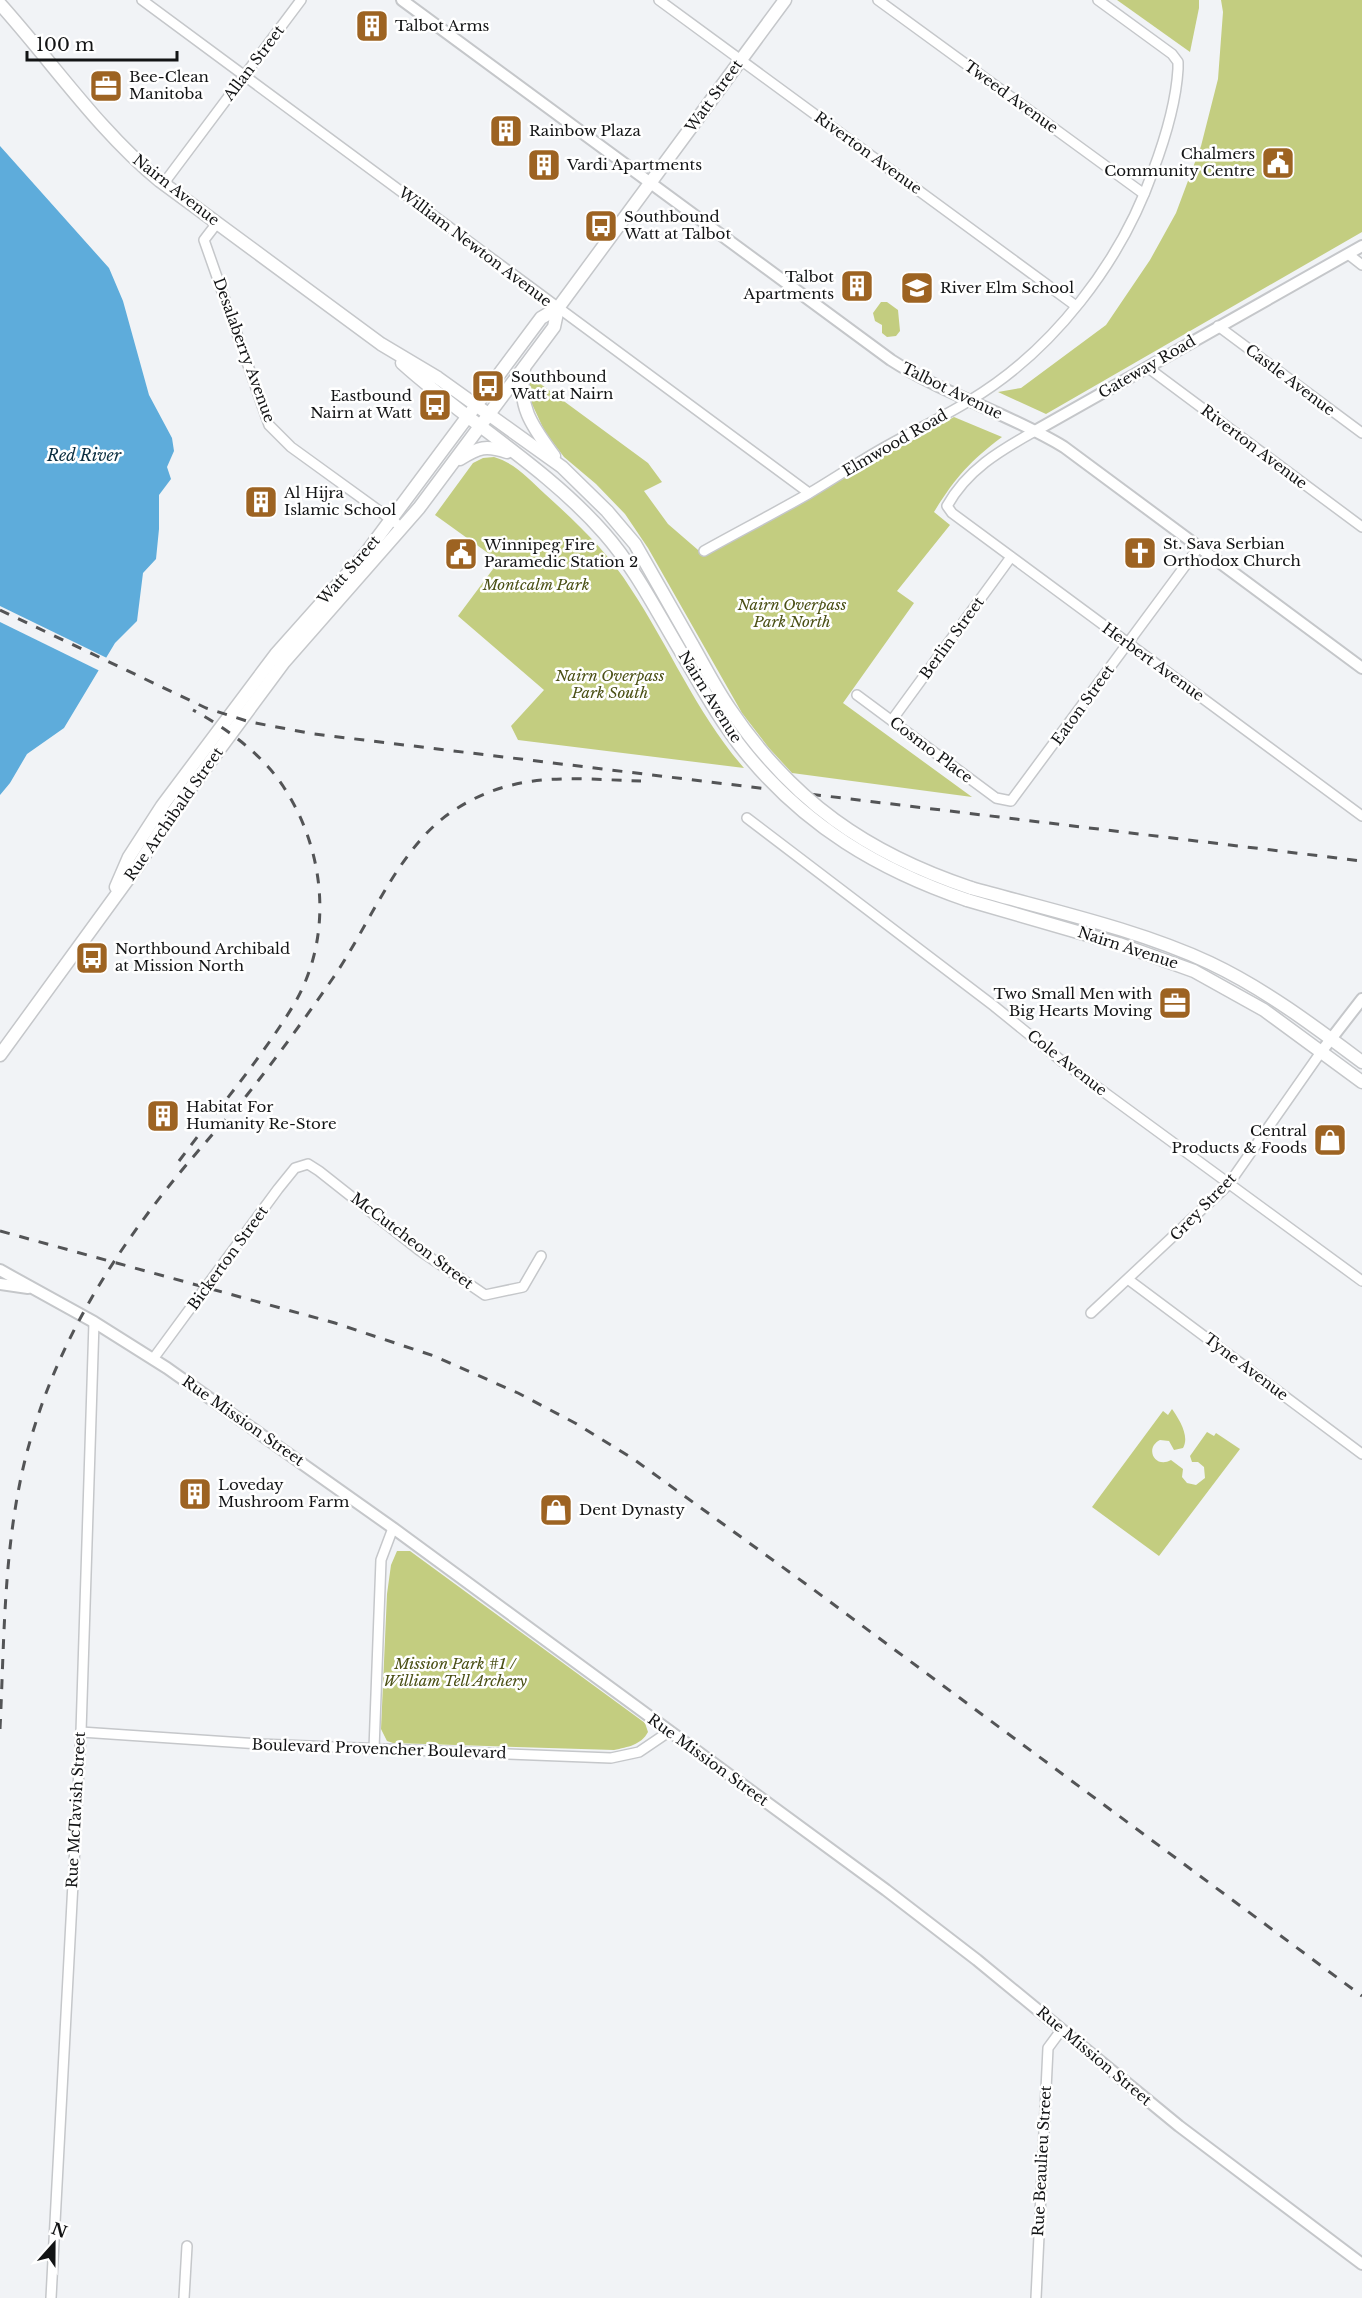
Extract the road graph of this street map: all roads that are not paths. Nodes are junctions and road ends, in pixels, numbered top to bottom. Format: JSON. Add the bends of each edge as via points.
{"nodes":[{"id":1,"x":142,"y":0,"type":"edge"},
{"id":2,"x":301,"y":0,"type":"edge"},
{"id":3,"x":402,"y":0,"type":"edge"},
{"id":4,"x":659,"y":0,"type":"edge"},
{"id":5,"x":785,"y":0,"type":"edge"},
{"id":6,"x":878,"y":0,"type":"edge"},
{"id":7,"x":1098,"y":0,"type":"edge"},
{"id":8,"x":0,"y":4,"type":"edge"},
{"id":9,"x":740,"y":60,"type":"junction"},
{"id":10,"x":244,"y":75,"type":"junction"},
{"id":11,"x":164,"y":183,"type":"junction"},
{"id":12,"x":649,"y":183,"type":"junction"},
{"id":13,"x":1144,"y":194,"type":"junction"},
{"id":14,"x":217,"y":223,"type":"junction"},
{"id":15,"x":1362,"y":246,"type":"edge"},
{"id":16,"x":1347,"y":254,"type":"junction"},
{"id":17,"x":1362,"y":265,"type":"edge"},
{"id":18,"x":1076,"y":306,"type":"junction"},
{"id":19,"x":558,"y":308,"type":"junction"},
{"id":20,"x":1218,"y":326,"type":"junction"},
{"id":21,"x":381,"y":344,"type":"junction"},
{"id":22,"x":524,"y":367,"type":"junction"},
{"id":23,"x":1147,"y":367,"type":"junction"},
{"id":24,"x":970,"y":401,"type":"junction"},
{"id":25,"x":475,"y":403,"type":"junction"},
{"id":26,"x":490,"y":413,"type":"junction"},
{"id":27,"x":466,"y":417,"type":"junction"},
{"id":28,"x":480,"y":427,"type":"junction"},
{"id":29,"x":1035,"y":431,"type":"junction"},
{"id":30,"x":1362,"y":433,"type":"edge"},
{"id":31,"x":520,"y":456,"type":"junction"},
{"id":32,"x":451,"y":465,"type":"junction"},
{"id":33,"x":562,"y":467,"type":"junction"},
{"id":34,"x":809,"y":494,"type":"junction"},
{"id":35,"x":946,"y":506,"type":"joint"},
{"id":36,"x":391,"y":520,"type":"junction"},
{"id":37,"x":1362,"y":527,"type":"edge"},
{"id":38,"x":402,"y":528,"type":"junction"},
{"id":39,"x":1199,"y":547,"type":"junction"},
{"id":40,"x":704,"y":551,"type":"dead end"},
{"id":41,"x":1011,"y":557,"type":"junction"},
{"id":42,"x":1128,"y":644,"type":"junction"},
{"id":43,"x":1362,"y":668,"type":"edge"},
{"id":44,"x":856,"y":695,"type":"dead end"},
{"id":45,"x":892,"y":720,"type":"junction"},
{"id":46,"x":233,"y":721,"type":"junction"},
{"id":47,"x":1008,"y":802,"type":"joint"},
{"id":48,"x":1362,"y":816,"type":"edge"},
{"id":49,"x":747,"y":818,"type":"dead end"},
{"id":50,"x":969,"y":894,"type":"junction"},
{"id":51,"x":1362,"y":999,"type":"edge"},
{"id":52,"x":1331,"y":1040,"type":"junction"},
{"id":53,"x":1321,"y":1052,"type":"junction"},
{"id":54,"x":0,"y":1055,"type":"edge"},
{"id":55,"x":1362,"y":1062,"type":"edge"},
{"id":56,"x":1362,"y":1082,"type":"edge"},
{"id":57,"x":308,"y":1164,"type":"joint"},
{"id":58,"x":1228,"y":1185,"type":"junction"},
{"id":59,"x":541,"y":1256,"type":"dead end"},
{"id":60,"x":0,"y":1270,"type":"edge"},
{"id":61,"x":1129,"y":1280,"type":"junction"},
{"id":62,"x":1362,"y":1281,"type":"edge"},
{"id":63,"x":0,"y":1284,"type":"edge"},
{"id":64,"x":31,"y":1288,"type":"junction"},
{"id":65,"x":1091,"y":1313,"type":"dead end"},
{"id":66,"x":94,"y":1322,"type":"junction"},
{"id":67,"x":153,"y":1359,"type":"junction"},
{"id":68,"x":1362,"y":1454,"type":"edge"},
{"id":69,"x":393,"y":1528,"type":"junction"},
{"id":70,"x":670,"y":1731,"type":"junction"},
{"id":71,"x":81,"y":1732,"type":"junction"},
{"id":72,"x":374,"y":1749,"type":"junction"},
{"id":73,"x":1062,"y":2029,"type":"junction"},
{"id":74,"x":187,"y":2246,"type":"dead end"},
{"id":75,"x":1362,"y":2264,"type":"edge"},
{"id":76,"x":51,"y":2298,"type":"edge"},
{"id":77,"x":184,"y":2298,"type":"edge"},
{"id":78,"x":1036,"y":2298,"type":"edge"}],
"edges":[{"from":1,"to":10,"type":"street","name":"William Newton Avenue"},
{"from":2,"to":10,"type":"street","name":"Allan Street"},
{"from":3,"to":12,"type":"street","name":"Talbot Avenue"},
{"from":4,"to":9,"type":"street","name":"Riverton Avenue"},
{"from":5,"to":9,"type":"main road","name":"Watt Street"},
{"from":6,"to":13,"type":"street","name":"Tweed Avenue"},
{"from":7,"to":13,"type":"street","name":"Elmwood Road","via":[[1178,62],[1169,121]]},
{"from":8,"to":11,"type":"main road","name":"Nairn Avenue","via":[[111,135]]},
{"from":9,"to":12,"type":"main road","name":"Watt Street"},
{"from":9,"to":18,"type":"street","name":"Riverton Avenue"},
{"from":10,"to":11,"type":"street","name":"Allan Street"},
{"from":10,"to":19,"type":"street","name":"William Newton Avenue"},
{"from":11,"to":14,"type":"main road","name":"Nairn Avenue"},
{"from":12,"to":19,"type":"main road","name":"Watt Street"},
{"from":12,"to":24,"type":"street","name":"Talbot Avenue","via":[[911,374]]},
{"from":13,"to":18,"type":"street","name":"Elmwood Road","via":[[1115,253]]},
{"from":14,"to":21,"type":"main road","name":"Nairn Avenue"},
{"from":14,"to":36,"type":"street","name":"Desalaberry Avenue","via":[[204,240],[269,425],[291,447]]},
{"from":15,"to":16,"type":"street","name":"Gateway Road"},
{"from":16,"to":17,"type":"street"},
{"from":16,"to":20,"type":"street","name":"Gateway Road"},
{"from":18,"to":24,"type":"street","name":"Elmwood Road","via":[[1027,358]]},
{"from":19,"to":22,"type":"main road","name":"Watt Street","via":[[554,327]]},
{"from":19,"to":25,"type":"main road","name":"Watt Street","via":[[541,318]]},
{"from":19,"to":34,"type":"street","name":"William Newton Avenue"},
{"from":20,"to":23,"type":"street","name":"Gateway Road"},
{"from":20,"to":30,"type":"street","name":"Castle Avenue"},
{"from":21,"to":25,"type":"main road","name":"Nairn Avenue"},
{"from":21,"to":27,"type":"main road","name":"Nairn Avenue"},
{"from":22,"to":26,"type":"main road","name":"Watt Street"},
{"from":22,"to":33,"type":"main road","via":[[522,397],[526,412]]},
{"from":23,"to":29,"type":"street","name":"Gateway Road"},
{"from":23,"to":37,"type":"street","name":"Riverton Avenue"},
{"from":24,"to":29,"type":"street","name":"Talbot Avenue"},
{"from":24,"to":34,"type":"street","name":"Elmwood Road"},
{"from":25,"to":26,"type":"main road","name":"Nairn Avenue"},
{"from":25,"to":27,"type":"main road","name":"Watt Street"},
{"from":26,"to":28,"type":"main road","name":"Watt Street"},
{"from":26,"to":33,"type":"main road","name":"Nairn Avenue"},
{"from":27,"to":28,"type":"main road","name":"Nairn Avenue"},
{"from":27,"to":36,"type":"main road","name":"Watt Street"},
{"from":28,"to":31,"type":"main road","name":"Nairn Avenue"},
{"from":28,"to":32,"type":"main road","name":"Watt Street"},
{"from":29,"to":35,"type":"street","name":"Gateway Road","via":[[982,463]]},
{"from":29,"to":39,"type":"street","name":"Talbot Avenue","via":[[1064,447]]},
{"from":31,"to":32,"type":"main road","via":[[491,446],[472,451]]},
{"from":31,"to":50,"type":"main road","name":"Nairn Avenue","bridge":true,"via":[[605,534],[641,584],[717,714],[778,788],[852,848],[883,866],[924,885]]},
{"from":32,"to":38,"type":"main road","name":"Watt Street"},
{"from":33,"to":50,"type":"main road","name":"Nairn Avenue","bridge":true,"via":[[635,544],[729,707],[786,779],[859,838]]},
{"from":34,"to":40,"type":"street","name":"Elmwood Road"},
{"from":35,"to":41,"type":"street","name":"Herbert Avenue"},
{"from":36,"to":38,"type":"street","name":"Desalaberry Avenue"},
{"from":36,"to":46,"type":"main road","name":"Watt Street","via":[[276,654]]},
{"from":38,"to":46,"type":"main road","name":"Watt Street"},
{"from":39,"to":42,"type":"street","name":"Eaton Street"},
{"from":39,"to":43,"type":"street","name":"Talbot Avenue"},
{"from":41,"to":42,"type":"street","name":"Herbert Avenue"},
{"from":41,"to":45,"type":"street","name":"Berlin Street"},
{"from":42,"to":47,"type":"street","name":"Eaton Street"},
{"from":42,"to":48,"type":"street","name":"Herbert Avenue"},
{"from":44,"to":45,"type":"street","name":"Cosmo Place"},
{"from":45,"to":47,"type":"street","name":"Cosmo Place","via":[[996,798]]},
{"from":46,"to":54,"type":"main road","name":"Rue Archibald Street","via":[[139,864]]},
{"from":49,"to":58,"type":"street","name":"Cole Avenue"},
{"from":50,"to":52,"type":"main road","name":"Nairn Avenue","via":[[1130,933],[1196,957],[1255,986]]},
{"from":50,"to":53,"type":"main road","name":"Nairn Avenue","via":[[1177,963],[1250,1000]]},
{"from":51,"to":52,"type":"street","name":"Grey Street"},
{"from":52,"to":53,"type":"street","name":"Grey Street"},
{"from":52,"to":55,"type":"main road","name":"Nairn Avenue"},
{"from":53,"to":56,"type":"main road","name":"Nairn Avenue"},
{"from":53,"to":58,"type":"street","name":"Grey Street"},
{"from":57,"to":59,"type":"street","name":"McCutcheon Street","via":[[419,1250],[485,1295],[523,1287]]},
{"from":57,"to":67,"type":"street","name":"Bickerton Street","via":[[295,1168],[278,1189]]},
{"from":58,"to":61,"type":"street","name":"Grey Street"},
{"from":58,"to":62,"type":"street","name":"Cole Avenue"},
{"from":60,"to":64,"type":"street","name":"Rue Mission Street"},
{"from":61,"to":65,"type":"street","name":"Grey Street"},
{"from":61,"to":68,"type":"street","name":"Tyne Avenue"},
{"from":63,"to":64,"type":"street","name":"Rue Mission Street"},
{"from":64,"to":66,"type":"street","name":"Rue Mission Street"},
{"from":66,"to":67,"type":"street","name":"Rue Mission Street"},
{"from":66,"to":71,"type":"street","name":"Rue McTavish Street"},
{"from":67,"to":69,"type":"street","name":"Rue Mission Street"},
{"from":69,"to":70,"type":"street","name":"Rue Mission Street"},
{"from":69,"to":72,"type":"street","via":[[381,1560]]},
{"from":70,"to":72,"type":"street","name":"Boulevard Provencher Boulevard","via":[[639,1752],[611,1758]]},
{"from":70,"to":73,"type":"street","name":"Rue Mission Street","via":[[886,1890]]},
{"from":71,"to":72,"type":"street","name":"Boulevard Provencher Boulevard"},
{"from":71,"to":76,"type":"street","name":"Rue McTavish Street"},
{"from":73,"to":75,"type":"street","name":"Rue Mission Street","via":[[1179,2126]]},
{"from":73,"to":78,"type":"street","name":"Rue Beaulieu Street","via":[[1048,2048]]},
{"from":74,"to":77,"type":"street"}]}
